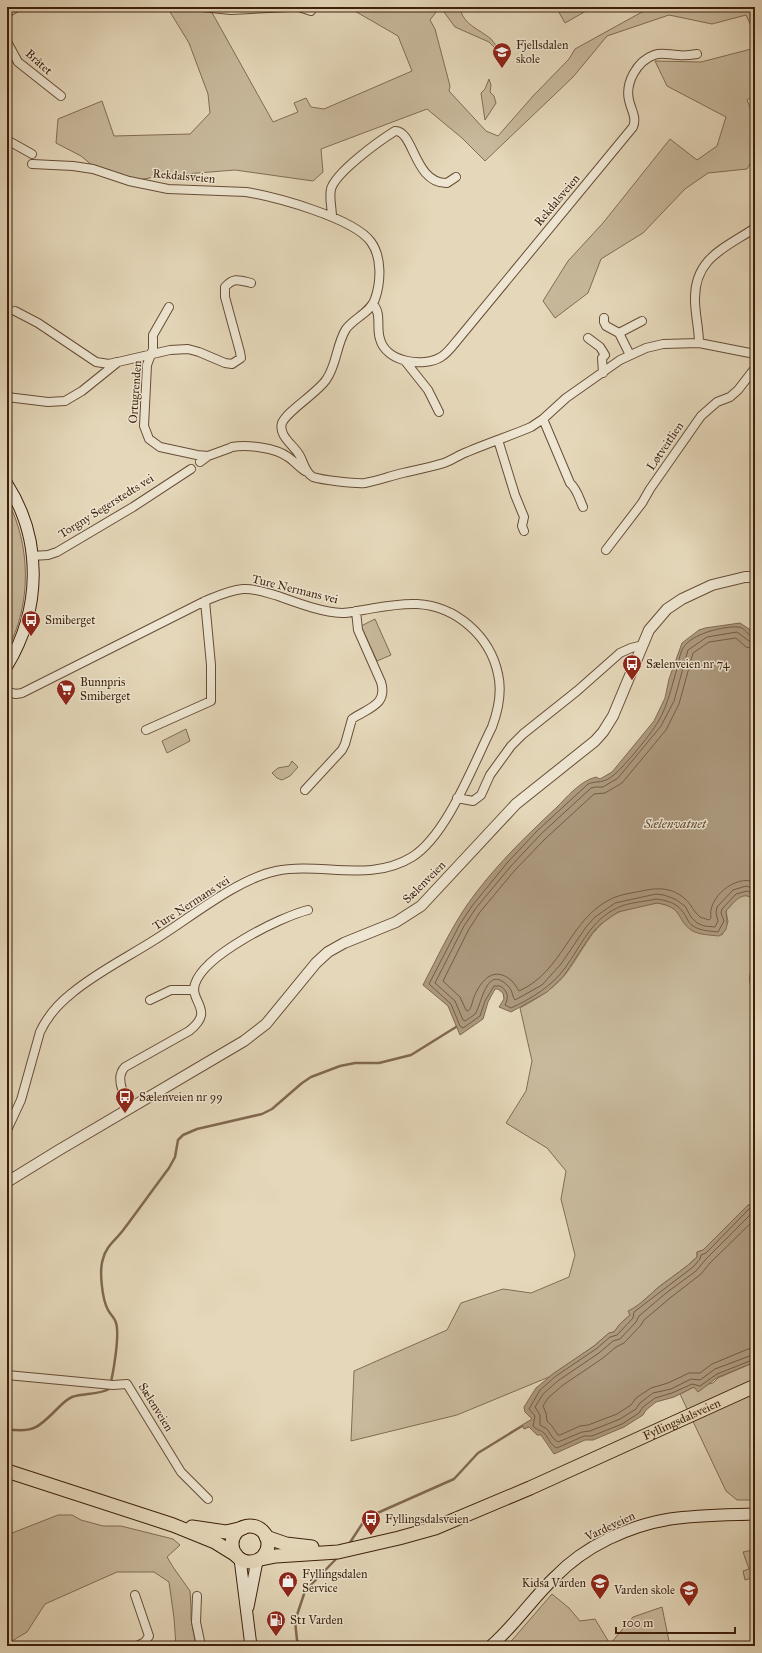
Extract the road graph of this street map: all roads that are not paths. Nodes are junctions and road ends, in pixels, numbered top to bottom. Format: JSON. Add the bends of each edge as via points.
{"nodes":[{"id":1,"x":17,"y":7,"type":"edge"},
{"id":2,"x":202,"y":7,"type":"edge"},
{"id":3,"x":288,"y":7,"type":"edge"},
{"id":4,"x":299,"y":7,"type":"edge"},
{"id":5,"x":311,"y":11,"type":"dead end"},
{"id":6,"x":7,"y":12,"type":"edge"},
{"id":7,"x":7,"y":42,"type":"edge"},
{"id":8,"x":697,"y":54,"type":"dead end"},
{"id":9,"x":61,"y":96,"type":"dead end"},
{"id":10,"x":7,"y":140,"type":"edge"},
{"id":11,"x":32,"y":154,"type":"dead end"},
{"id":12,"x":32,"y":164,"type":"dead end"},
{"id":13,"x":456,"y":177,"type":"dead end"},
{"id":14,"x":332,"y":217,"type":"junction"},
{"id":15,"x":755,"y":228,"type":"edge"},
{"id":16,"x":251,"y":283,"type":"dead end"},
{"id":17,"x":373,"y":304,"type":"junction"},
{"id":18,"x":169,"y":307,"type":"dead end"},
{"id":19,"x":15,"y":311,"type":"dead end"},
{"id":20,"x":604,"y":318,"type":"dead end"},
{"id":21,"x":642,"y":321,"type":"dead end"},
{"id":22,"x":619,"y":333,"type":"junction"},
{"id":23,"x":588,"y":338,"type":"dead end"},
{"id":24,"x":699,"y":343,"type":"junction"},
{"id":25,"x":755,"y":354,"type":"edge"},
{"id":26,"x":150,"y":355,"type":"junction"},
{"id":27,"x":630,"y":355,"type":"junction"},
{"id":28,"x":404,"y":361,"type":"junction"},
{"id":29,"x":118,"y":362,"type":"junction"},
{"id":30,"x":755,"y":368,"type":"edge"},
{"id":31,"x":603,"y":373,"type":"junction"},
{"id":32,"x":7,"y":398,"type":"edge"},
{"id":33,"x":439,"y":412,"type":"dead end"},
{"id":34,"x":543,"y":419,"type":"junction"},
{"id":35,"x":498,"y":440,"type":"junction"},
{"id":36,"x":208,"y":456,"type":"junction"},
{"id":37,"x":200,"y":462,"type":"dead end"},
{"id":38,"x":191,"y":469,"type":"dead end"},
{"id":39,"x":306,"y":471,"type":"junction"},
{"id":40,"x":7,"y":484,"type":"edge"},
{"id":41,"x":583,"y":507,"type":"dead end"},
{"id":42,"x":524,"y":531,"type":"dead end"},
{"id":43,"x":606,"y":550,"type":"dead end"},
{"id":44,"x":32,"y":556,"type":"junction"},
{"id":45,"x":755,"y":577,"type":"edge"},
{"id":46,"x":205,"y":601,"type":"junction"},
{"id":47,"x":356,"y":611,"type":"junction"},
{"id":48,"x":643,"y":644,"type":"junction"},
{"id":49,"x":7,"y":666,"type":"edge"},
{"id":50,"x":7,"y":692,"type":"edge"},
{"id":51,"x":146,"y":730,"type":"dead end"},
{"id":52,"x":305,"y":790,"type":"dead end"},
{"id":53,"x":457,"y":798,"type":"junction"},
{"id":54,"x":308,"y":910,"type":"dead end"},
{"id":55,"x":194,"y":990,"type":"junction"},
{"id":56,"x":150,"y":1000,"type":"dead end"},
{"id":57,"x":131,"y":1107,"type":"junction"},
{"id":58,"x":7,"y":1130,"type":"edge"},
{"id":59,"x":7,"y":1182,"type":"edge"},
{"id":60,"x":7,"y":1375,"type":"edge"},
{"id":61,"x":755,"y":1386,"type":"edge"},
{"id":62,"x":7,"y":1471,"type":"edge"},
{"id":63,"x":208,"y":1499,"type":"dead end"},
{"id":64,"x":755,"y":1514,"type":"edge"},
{"id":65,"x":173,"y":1525,"type":"junction"},
{"id":66,"x":243,"y":1528,"type":"junction"},
{"id":67,"x":266,"y":1537,"type":"junction"},
{"id":68,"x":362,"y":1547,"type":"junction"},
{"id":69,"x":238,"y":1557,"type":"junction"},
{"id":70,"x":259,"y":1560,"type":"junction"},
{"id":71,"x":135,"y":1595,"type":"dead end"},
{"id":72,"x":197,"y":1596,"type":"dead end"},
{"id":73,"x":247,"y":1613,"type":"junction"},
{"id":74,"x":137,"y":1646,"type":"edge"},
{"id":75,"x":201,"y":1646,"type":"edge"},
{"id":76,"x":251,"y":1646,"type":"edge"},
{"id":77,"x":491,"y":1646,"type":"edge"}],
"edges":[{"from":1,"to":6,"type":"street"},
{"from":2,"to":3,"type":"street","via":[[231,10]]},
{"from":4,"to":5,"type":"street"},
{"from":7,"to":9,"type":"street","name":"Bråtet","via":[[18,62]]},
{"from":8,"to":28,"type":"street","name":"Rekdalsveien","via":[[662,54],[646,59],[631,78],[628,87],[635,122],[632,127],[444,355],[434,360]]},
{"from":10,"to":11,"type":"street"},
{"from":12,"to":14,"type":"street","name":"Rekdalsveien","via":[[86,168],[168,189],[246,192],[276,198]]},
{"from":13,"to":14,"type":"street","via":[[447,183],[434,181],[421,167],[405,137],[395,131],[340,173],[331,191]]},
{"from":14,"to":17,"type":"street","name":"Rekdalsveien","via":[[364,236],[377,252],[379,278]]},
{"from":15,"to":24,"type":"street","via":[[716,253],[703,267],[698,278],[695,299]]},
{"from":16,"to":26,"type":"street","name":"Ortugrenden","via":[[236,280],[230,281],[225,287],[241,358],[237,362],[225,364],[206,354],[188,349]]},
{"from":17,"to":28,"type":"street","via":[[378,313],[380,340],[391,354]]},
{"from":17,"to":39,"type":"street","via":[[346,330],[327,379],[314,394],[286,416],[281,425],[281,431],[301,458]]},
{"from":18,"to":26,"type":"street","name":"Ortugrenden","via":[[154,331]]},
{"from":19,"to":29,"type":"street","name":"Ortugrenden","via":[[38,323],[96,362]]},
{"from":20,"to":22,"type":"street","via":[[606,326]]},
{"from":21,"to":22,"type":"street"},
{"from":22,"to":27,"type":"street"},
{"from":23,"to":31,"type":"street","via":[[600,346],[605,355],[602,358]]},
{"from":24,"to":25,"type":"street"},
{"from":24,"to":27,"type":"street","via":[[663,344]]},
{"from":26,"to":29,"type":"street","name":"Ortugrenden"},
{"from":26,"to":36,"type":"street","name":"Ortugrenden","via":[[147,365],[144,421],[146,434],[160,447]]},
{"from":27,"to":31,"type":"street"},
{"from":28,"to":33,"type":"street","via":[[428,390]]},
{"from":29,"to":32,"type":"street","name":"Ortugrenden","via":[[82,391],[65,401]]},
{"from":30,"to":43,"type":"street","name":"Løtveitlien","via":[[738,390],[717,402],[701,416],[642,503]]},
{"from":31,"to":34,"type":"street","via":[[566,398]]},
{"from":34,"to":35,"type":"street","via":[[531,427]]},
{"from":34,"to":41,"type":"street"},
{"from":35,"to":39,"type":"street","via":[[444,463],[363,483],[322,479]]},
{"from":35,"to":42,"type":"street","via":[[524,517]]},
{"from":36,"to":37,"type":"street","name":"Ortugrenden"},
{"from":36,"to":39,"type":"street","name":"Ortugrenden","via":[[231,447],[253,446],[279,452]]},
{"from":38,"to":44,"type":"street","name":"Torgny Segerstedts vei","via":[[57,552]]},
{"from":40,"to":44,"type":"main road","via":[[26,524]]},
{"from":44,"to":49,"type":"main road","via":[[33,588],[28,618],[18,646]]},
{"from":45,"to":48,"type":"street","name":"Sælenveien","via":[[712,584],[682,599],[659,617]]},
{"from":46,"to":47,"type":"street","name":"Ture Nermans vei","via":[[242,589],[255,589],[316,608],[343,613]]},
{"from":46,"to":50,"type":"street","name":"Ture Nermans vei","via":[[22,693]]},
{"from":46,"to":51,"type":"street","via":[[212,700]]},
{"from":47,"to":52,"type":"street","via":[[358,630],[382,682],[383,697],[377,704],[352,719],[342,750]]},
{"from":47,"to":53,"type":"street","name":"Ture Nermans vei","via":[[396,605],[430,605],[448,611],[466,622],[478,633],[491,652],[499,680],[496,716]]},
{"from":48,"to":53,"type":"street","via":[[620,653],[577,691],[536,722],[511,746],[490,775],[481,795],[473,802]]},
{"from":48,"to":57,"type":"street","name":"Sælenveien","via":[[603,732],[576,757],[516,804],[421,906],[396,922],[328,952],[253,1035]]},
{"from":53,"to":58,"type":"street","name":"Ture Nermans vei","via":[[439,831],[412,857],[379,869],[290,869],[263,875],[230,891],[82,985],[61,1002],[44,1023],[21,1100]]},
{"from":54,"to":55,"type":"street","via":[[293,914],[236,944],[204,970],[198,977]]},
{"from":55,"to":56,"type":"street","via":[[171,990]]},
{"from":55,"to":57,"type":"street","via":[[201,1017],[197,1024],[122,1070],[122,1090]]},
{"from":57,"to":59,"type":"street","name":"Sælenveien"},
{"from":60,"to":63,"type":"street","name":"Sælenveien","via":[[126,1384],[181,1472]]},
{"from":61,"to":68,"type":"main road","name":"Fyllingsdalsveien","via":[[487,1507],[418,1533]]},
{"from":62,"to":65,"type":"main road"},
{"from":64,"to":77,"type":"main road","name":"Vardeveien","via":[[669,1519],[641,1526],[606,1540],[556,1575],[510,1629]]},
{"from":65,"to":66,"type":"main road","via":[[226,1532]]},
{"from":65,"to":69,"type":"main road","via":[[215,1542]]},
{"from":66,"to":67,"type":"main road","via":[[254,1527]]},
{"from":66,"to":69,"type":"main road","via":[[238,1531],[232,1546]]},
{"from":67,"to":68,"type":"main road","name":"Fyllingsdalsveien","via":[[295,1546]]},
{"from":67,"to":70,"type":"main road","via":[[268,1548]]},
{"from":68,"to":70,"type":"main road","name":"Fyllingsdalsveien","via":[[324,1554],[288,1555]]},
{"from":69,"to":70,"type":"main road","via":[[249,1562]]},
{"from":69,"to":73,"type":"main road"},
{"from":70,"to":73,"type":"main road"},
{"from":71,"to":74,"type":"street","via":[[149,1636],[145,1642]]},
{"from":72,"to":75,"type":"street","via":[[196,1622]]},
{"from":73,"to":76,"type":"main road"}]}
